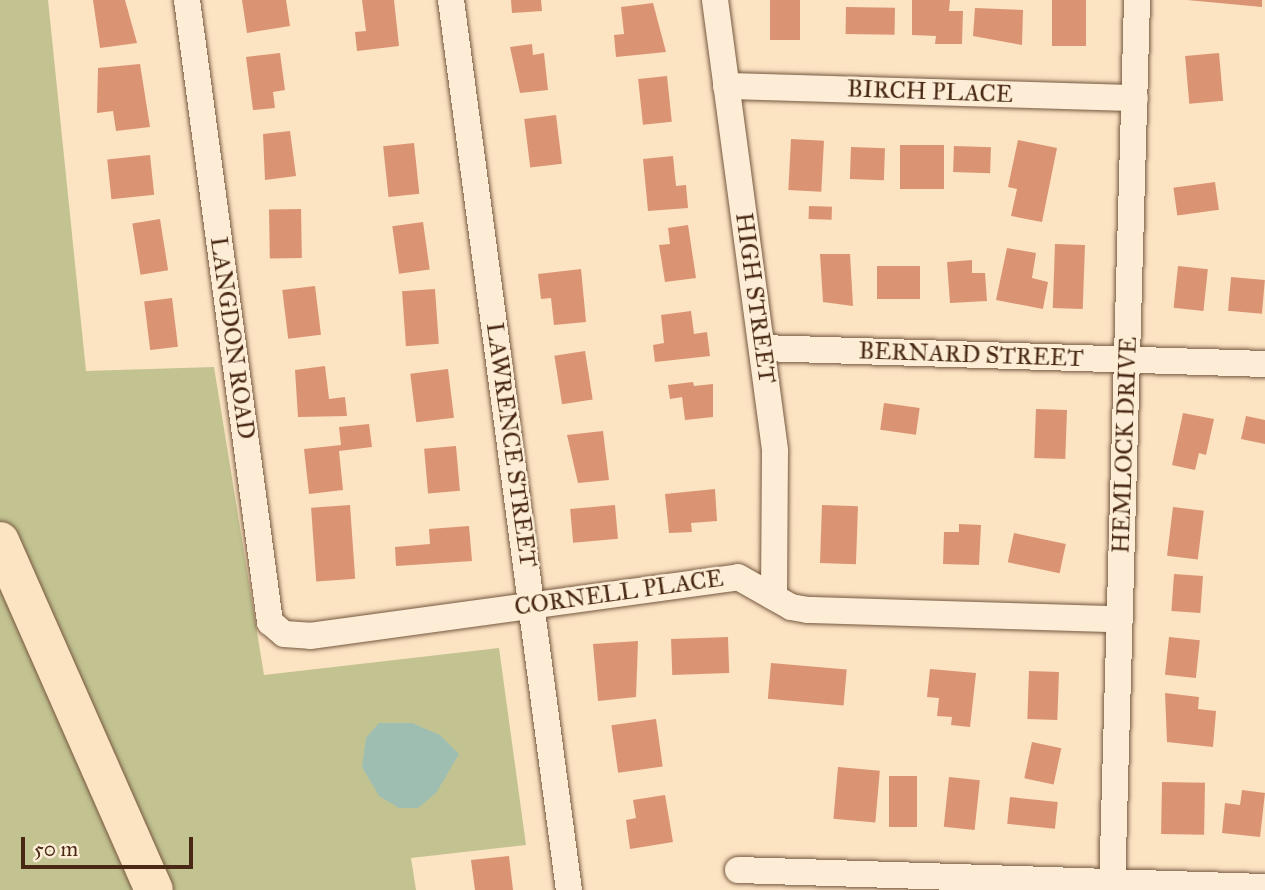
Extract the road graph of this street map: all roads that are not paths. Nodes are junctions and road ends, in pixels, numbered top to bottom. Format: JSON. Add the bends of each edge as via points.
{"nodes":[{"id":1,"x":187,"y":0,"type":"edge"},
{"id":2,"x":451,"y":0,"type":"edge"},
{"id":3,"x":715,"y":0,"type":"edge"},
{"id":4,"x":1138,"y":0,"type":"edge"},
{"id":5,"x":726,"y":86,"type":"junction"},
{"id":6,"x":1135,"y":97,"type":"junction"},
{"id":7,"x":762,"y":348,"type":"junction"},
{"id":8,"x":1127,"y":360,"type":"junction"},
{"id":9,"x":1265,"y":364,"type":"edge"},
{"id":10,"x":0,"y":541,"type":"edge"},
{"id":11,"x":774,"y":597,"type":"junction"},
{"id":12,"x":532,"y":605,"type":"junction"},
{"id":13,"x":1120,"y":619,"type":"junction"},
{"id":14,"x":321,"y":634,"type":"joint"},
{"id":15,"x":738,"y":870,"type":"dead end"},
{"id":16,"x":1112,"y":886,"type":"edge"},
{"id":17,"x":1265,"y":887,"type":"edge"},
{"id":18,"x":154,"y":890,"type":"edge"},
{"id":19,"x":569,"y":890,"type":"edge"}],
"edges":[{"from":1,"to":14,"type":"street","name":"LANGDON ROAD","via":[[270,622],[284,634]]},
{"from":2,"to":12,"type":"street","name":"LAWRENCE STREET"},
{"from":3,"to":5,"type":"street","name":"HIGH STREET"},
{"from":4,"to":6,"type":"street","name":"HEMLOCK DRIVE"},
{"from":5,"to":6,"type":"street","name":"BIRCH PLACE"},
{"from":5,"to":7,"type":"street","name":"HIGH STREET"},
{"from":6,"to":8,"type":"street","name":"HEMLOCK DRIVE"},
{"from":7,"to":8,"type":"street","name":"BERNARD STREET"},
{"from":7,"to":11,"type":"street","name":"HIGH STREET","via":[[775,451]]},
{"from":8,"to":9,"type":"street","name":"BERNARD STREET"},
{"from":8,"to":13,"type":"street","name":"HEMLOCK DRIVE"},
{"from":10,"to":18,"type":"highway"},
{"from":11,"to":12,"type":"street","name":"CORNELL PLACE","via":[[738,577],[725,577]]},
{"from":11,"to":13,"type":"street","name":"CORNELL PLACE","via":[[808,610]]},
{"from":12,"to":14,"type":"street","name":"CORNELL PLACE"},
{"from":12,"to":19,"type":"street","name":"LAWRENCE STREET"},
{"from":13,"to":16,"type":"street","name":"HEMLOCK DRIVE"},
{"from":15,"to":16,"type":"street"},
{"from":16,"to":17,"type":"street"}]}
